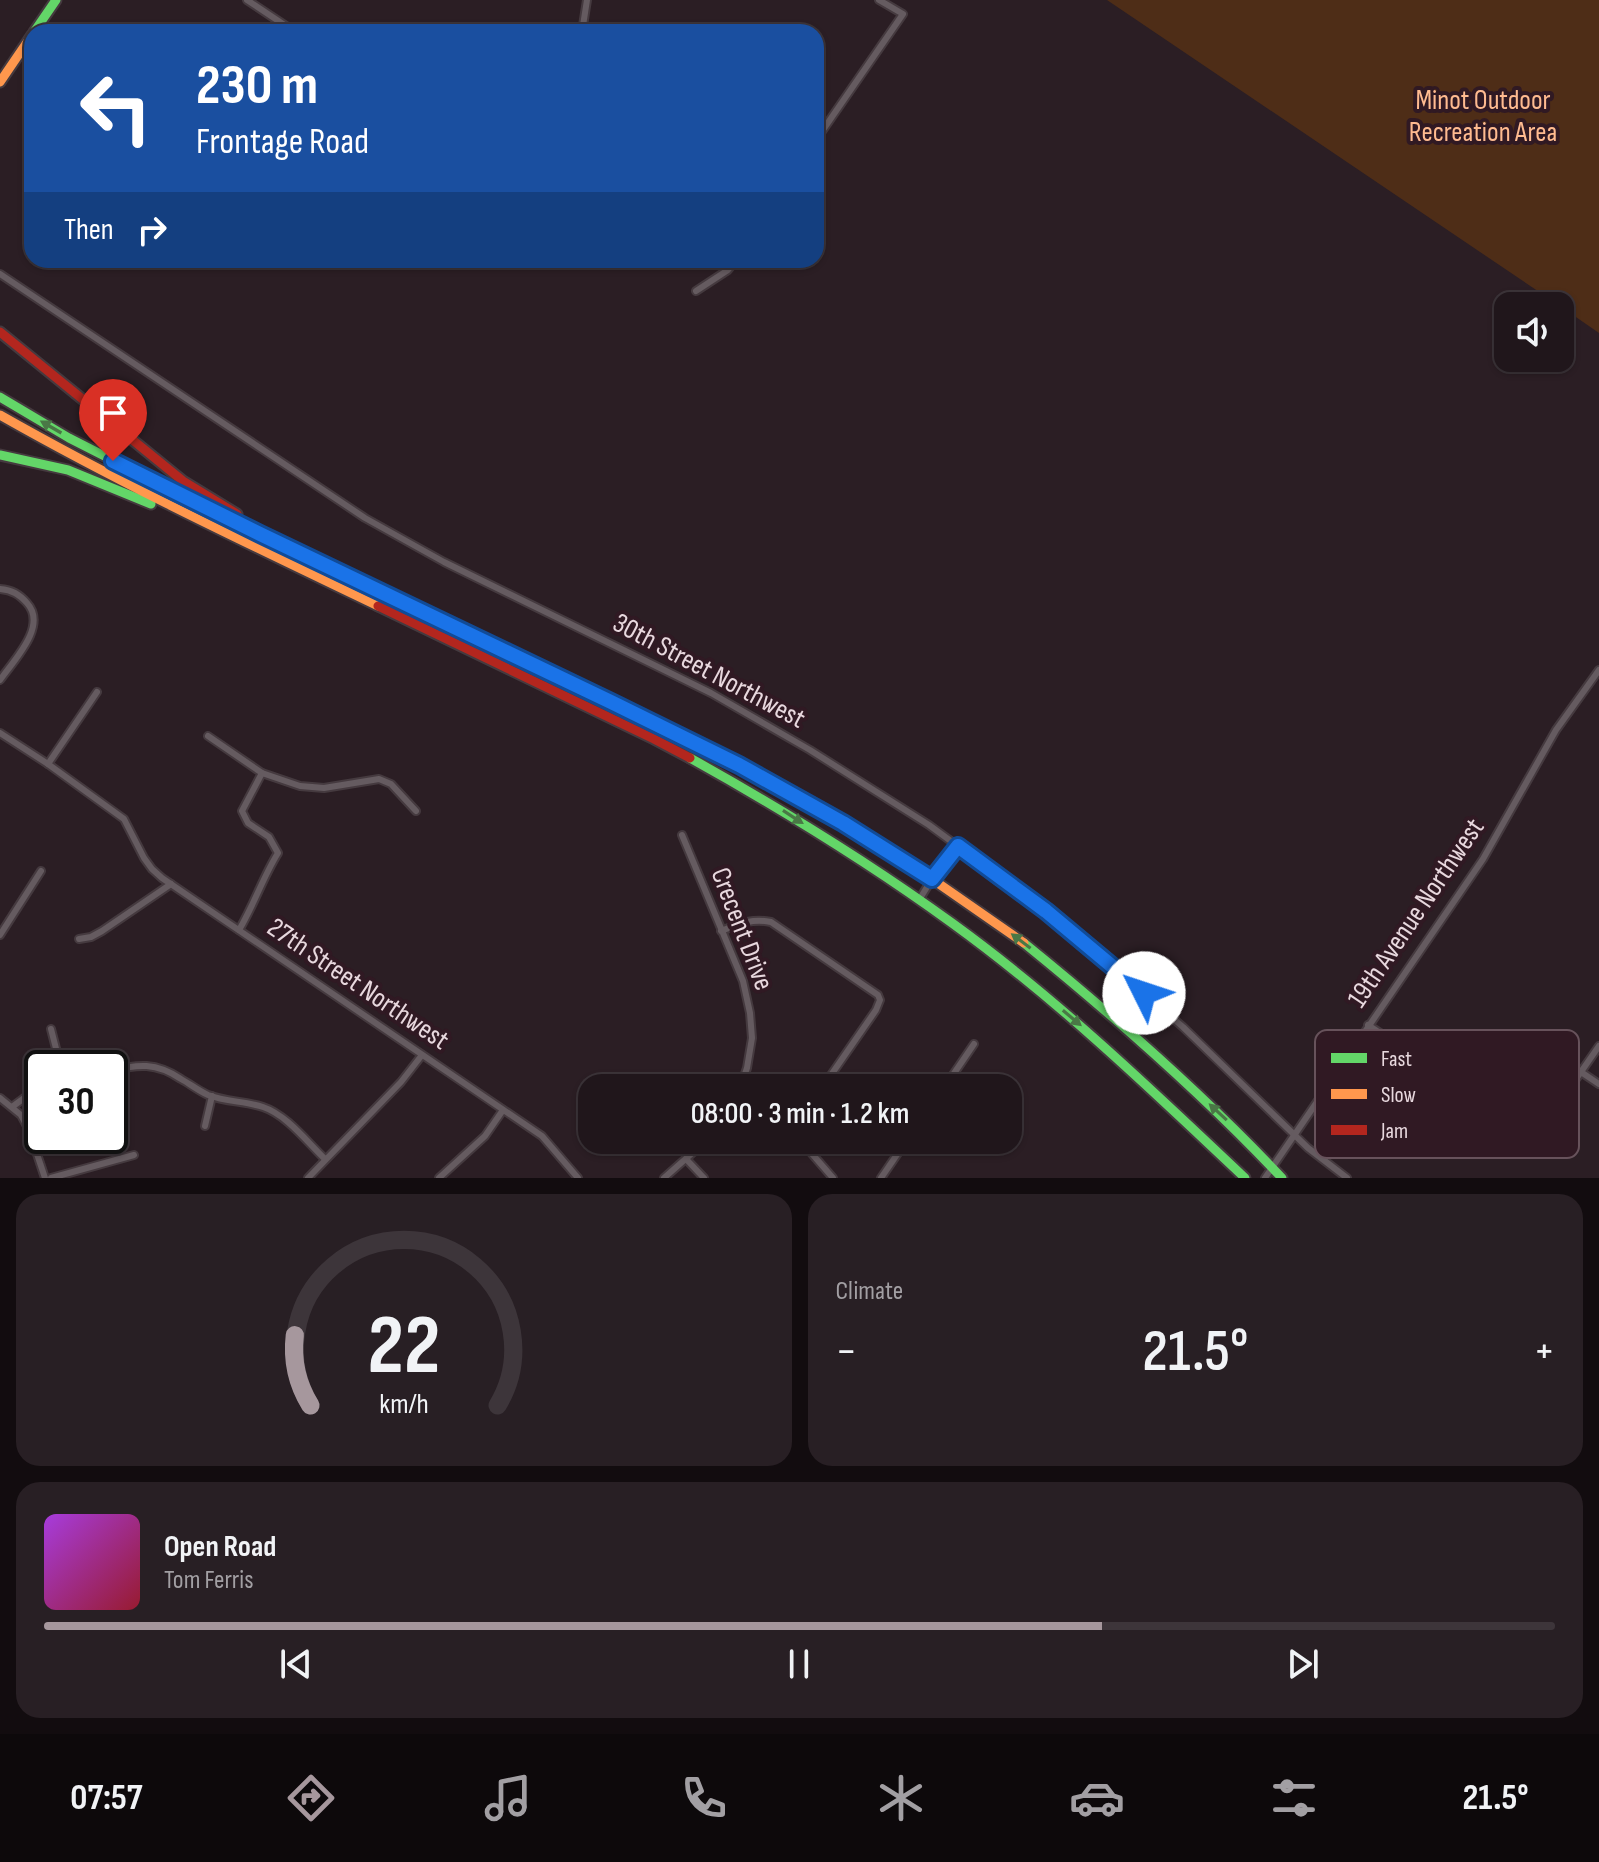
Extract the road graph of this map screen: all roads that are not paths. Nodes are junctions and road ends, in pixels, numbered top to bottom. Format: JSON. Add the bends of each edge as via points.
{"nodes":[{"id":1,"x":56,"y":0,"type":"edge"},
{"id":2,"x":247,"y":0,"type":"edge"},
{"id":3,"x":587,"y":0,"type":"edge"},
{"id":4,"x":879,"y":0,"type":"edge"},
{"id":5,"x":40,"y":24,"type":"edge"},
{"id":6,"x":283,"y":24,"type":"edge"},
{"id":7,"x":583,"y":24,"type":"edge"},
{"id":8,"x":24,"y":47,"type":"edge"},
{"id":9,"x":0,"y":82,"type":"edge"},
{"id":10,"x":824,"y":128,"type":"edge"},
{"id":11,"x":730,"y":268,"type":"edge"},
{"id":12,"x":0,"y":274,"type":"edge"},
{"id":13,"x":696,"y":291,"type":"dead end"},
{"id":14,"x":0,"y":332,"type":"edge"},
{"id":15,"x":0,"y":397,"type":"edge"},
{"id":16,"x":0,"y":415,"type":"edge"},
{"id":17,"x":0,"y":455,"type":"edge"},
{"id":18,"x":277,"y":541,"type":"junction"},
{"id":19,"x":250,"y":545,"type":"junction"},
{"id":20,"x":0,"y":589,"type":"edge"},
{"id":21,"x":1599,"y":670,"type":"edge"},
{"id":22,"x":0,"y":680,"type":"edge"},
{"id":23,"x":97,"y":692,"type":"dead end"},
{"id":24,"x":0,"y":733,"type":"edge"},
{"id":25,"x":208,"y":736,"type":"dead end"},
{"id":26,"x":48,"y":764,"type":"junction"},
{"id":27,"x":262,"y":773,"type":"junction"},
{"id":28,"x":416,"y":811,"type":"dead end"},
{"id":29,"x":682,"y":835,"type":"dead end"},
{"id":30,"x":958,"y":846,"type":"junction"},
{"id":31,"x":41,"y":871,"type":"dead end"},
{"id":32,"x":932,"y":879,"type":"junction"},
{"id":33,"x":171,"y":884,"type":"junction"},
{"id":34,"x":919,"y":900,"type":"junction"},
{"id":35,"x":239,"y":930,"type":"junction"},
{"id":36,"x":721,"y":931,"type":"junction"},
{"id":37,"x":0,"y":935,"type":"edge"},
{"id":38,"x":79,"y":939,"type":"dead end"},
{"id":39,"x":1368,"y":1025,"type":"junction"},
{"id":40,"x":51,"y":1029,"type":"dead end"},
{"id":41,"x":1365,"y":1030,"type":"edge"},
{"id":42,"x":1376,"y":1030,"type":"edge"},
{"id":43,"x":974,"y":1044,"type":"dead end"},
{"id":44,"x":1599,"y":1046,"type":"edge"},
{"id":45,"x":56,"y":1050,"type":"edge"},
{"id":46,"x":422,"y":1055,"type":"junction"},
{"id":47,"x":128,"y":1067,"type":"edge"},
{"id":48,"x":1581,"y":1072,"type":"junction"},
{"id":49,"x":745,"y":1074,"type":"edge"},
{"id":50,"x":832,"y":1074,"type":"edge"},
{"id":51,"x":954,"y":1074,"type":"edge"},
{"id":52,"x":1579,"y":1075,"type":"edge"},
{"id":53,"x":1599,"y":1084,"type":"edge"},
{"id":54,"x":212,"y":1096,"type":"junction"},
{"id":55,"x":0,"y":1098,"type":"edge"},
{"id":56,"x":24,"y":1098,"type":"edge"},
{"id":57,"x":1315,"y":1106,"type":"edge"},
{"id":58,"x":12,"y":1107,"type":"junction"},
{"id":59,"x":503,"y":1110,"type":"junction"},
{"id":60,"x":205,"y":1126,"type":"dead end"},
{"id":61,"x":1295,"y":1136,"type":"junction"},
{"id":62,"x":1315,"y":1153,"type":"edge"},
{"id":63,"x":692,"y":1154,"type":"edge"},
{"id":64,"x":812,"y":1154,"type":"edge"},
{"id":65,"x":897,"y":1154,"type":"edge"},
{"id":66,"x":134,"y":1155,"type":"dead end"},
{"id":67,"x":1321,"y":1158,"type":"edge"},
{"id":68,"x":325,"y":1159,"type":"junction"},
{"id":69,"x":686,"y":1159,"type":"junction"},
{"id":70,"x":1272,"y":1167,"type":"junction"},
{"id":71,"x":48,"y":1178,"type":"edge"},
{"id":72,"x":308,"y":1178,"type":"edge"},
{"id":73,"x":439,"y":1178,"type":"edge"},
{"id":74,"x":578,"y":1178,"type":"edge"},
{"id":75,"x":664,"y":1178,"type":"edge"},
{"id":76,"x":704,"y":1178,"type":"edge"},
{"id":77,"x":833,"y":1178,"type":"edge"},
{"id":78,"x":881,"y":1178,"type":"edge"},
{"id":79,"x":1245,"y":1178,"type":"edge"},
{"id":80,"x":1265,"y":1178,"type":"edge"},
{"id":81,"x":1282,"y":1178,"type":"edge"},
{"id":82,"x":1347,"y":1178,"type":"edge"}],
"edges":[{"from":1,"to":5,"type":"main road"},
{"from":2,"to":6,"type":"street"},
{"from":3,"to":7,"type":"street"},
{"from":4,"to":10,"type":"street","via":[[903,14]]},
{"from":8,"to":9,"type":"main road"},
{"from":11,"to":13,"type":"street"},
{"from":12,"to":30,"type":"street","name":"30th Street Northwest","via":[[365,518],[711,693],[874,789]]},
{"from":14,"to":18,"type":"main road","via":[[183,481]]},
{"from":18,"to":15,"type":"main road","one_way":true,"via":[[69,438]]},
{"from":16,"to":19,"type":"main road"},
{"from":17,"to":19,"type":"main road","via":[[68,470]]},
{"from":18,"to":32,"type":"main road","via":[[739,765]]},
{"from":19,"to":34,"type":"main road","one_way":true,"via":[[707,766]]},
{"from":20,"to":22,"type":"street","via":[[20,595],[32,609],[34,622]]},
{"from":21,"to":39,"type":"street","name":"19th Avenue Northwest","via":[[1556,730],[1483,859]]},
{"from":23,"to":26,"type":"street"},
{"from":24,"to":26,"type":"street"},
{"from":25,"to":27,"type":"street"},
{"from":26,"to":33,"type":"street","name":"27th Street Northwest","via":[[124,819],[152,869]]},
{"from":27,"to":28,"type":"street","via":[[324,788],[379,779],[391,784]]},
{"from":27,"to":35,"type":"street","via":[[242,811],[278,853]]},
{"from":29,"to":36,"type":"street","name":"Crecent Drive"},
{"from":30,"to":32,"type":"street"},
{"from":30,"to":61,"type":"street","name":"30th Street Northwest","via":[[1124,976]]},
{"from":31,"to":37,"type":"street"},
{"from":32,"to":34,"type":"street"},
{"from":70,"to":32,"type":"main road","one_way":true,"via":[[1072,981]]},
{"from":33,"to":35,"type":"street","name":"27th Street Northwest"},
{"from":33,"to":38,"type":"street","via":[[102,931]]},
{"from":34,"to":79,"type":"main road","one_way":true,"via":[[1130,1068]]},
{"from":35,"to":46,"type":"street","name":"27th Street Northwest"},
{"from":36,"to":49,"type":"street","name":"Crecent Drive","via":[[743,981],[750,1013],[752,1038]]},
{"from":36,"to":50,"type":"street","via":[[747,921],[771,922],[878,995],[876,1010]]},
{"from":39,"to":41,"type":"street","name":"19th Avenue Northwest"},
{"from":39,"to":42,"type":"street"},
{"from":40,"to":45,"type":"street"},
{"from":43,"to":51,"type":"street"},
{"from":44,"to":48,"type":"street"},
{"from":46,"to":59,"type":"street","name":"27th Street Northwest"},
{"from":46,"to":68,"type":"street"},
{"from":47,"to":54,"type":"street","via":[[155,1066]]},
{"from":48,"to":52,"type":"street"},
{"from":48,"to":53,"type":"street"},
{"from":54,"to":60,"type":"street"},
{"from":54,"to":68,"type":"street","via":[[265,1107]]},
{"from":55,"to":58,"type":"street"},
{"from":56,"to":58,"type":"street"},
{"from":57,"to":61,"type":"street","name":"19th Avenue Northwest"},
{"from":58,"to":71,"type":"street","via":[[29,1130]]},
{"from":59,"to":73,"type":"street","via":[[485,1136]]},
{"from":59,"to":74,"type":"street","name":"27th Street Northwest","via":[[542,1136]]},
{"from":61,"to":62,"type":"street","name":"30th Street Northwest"},
{"from":61,"to":70,"type":"street","name":"19th Avenue Northwest"},
{"from":63,"to":69,"type":"street"},
{"from":64,"to":77,"type":"street"},
{"from":65,"to":78,"type":"street"},
{"from":66,"to":71,"type":"street"},
{"from":67,"to":82,"type":"street","name":"30th Street Northwest"},
{"from":68,"to":72,"type":"street"},
{"from":69,"to":75,"type":"street"},
{"from":69,"to":76,"type":"street"},
{"from":70,"to":80,"type":"street","name":"19th Avenue Northwest"},
{"from":70,"to":81,"type":"main road"}]}
